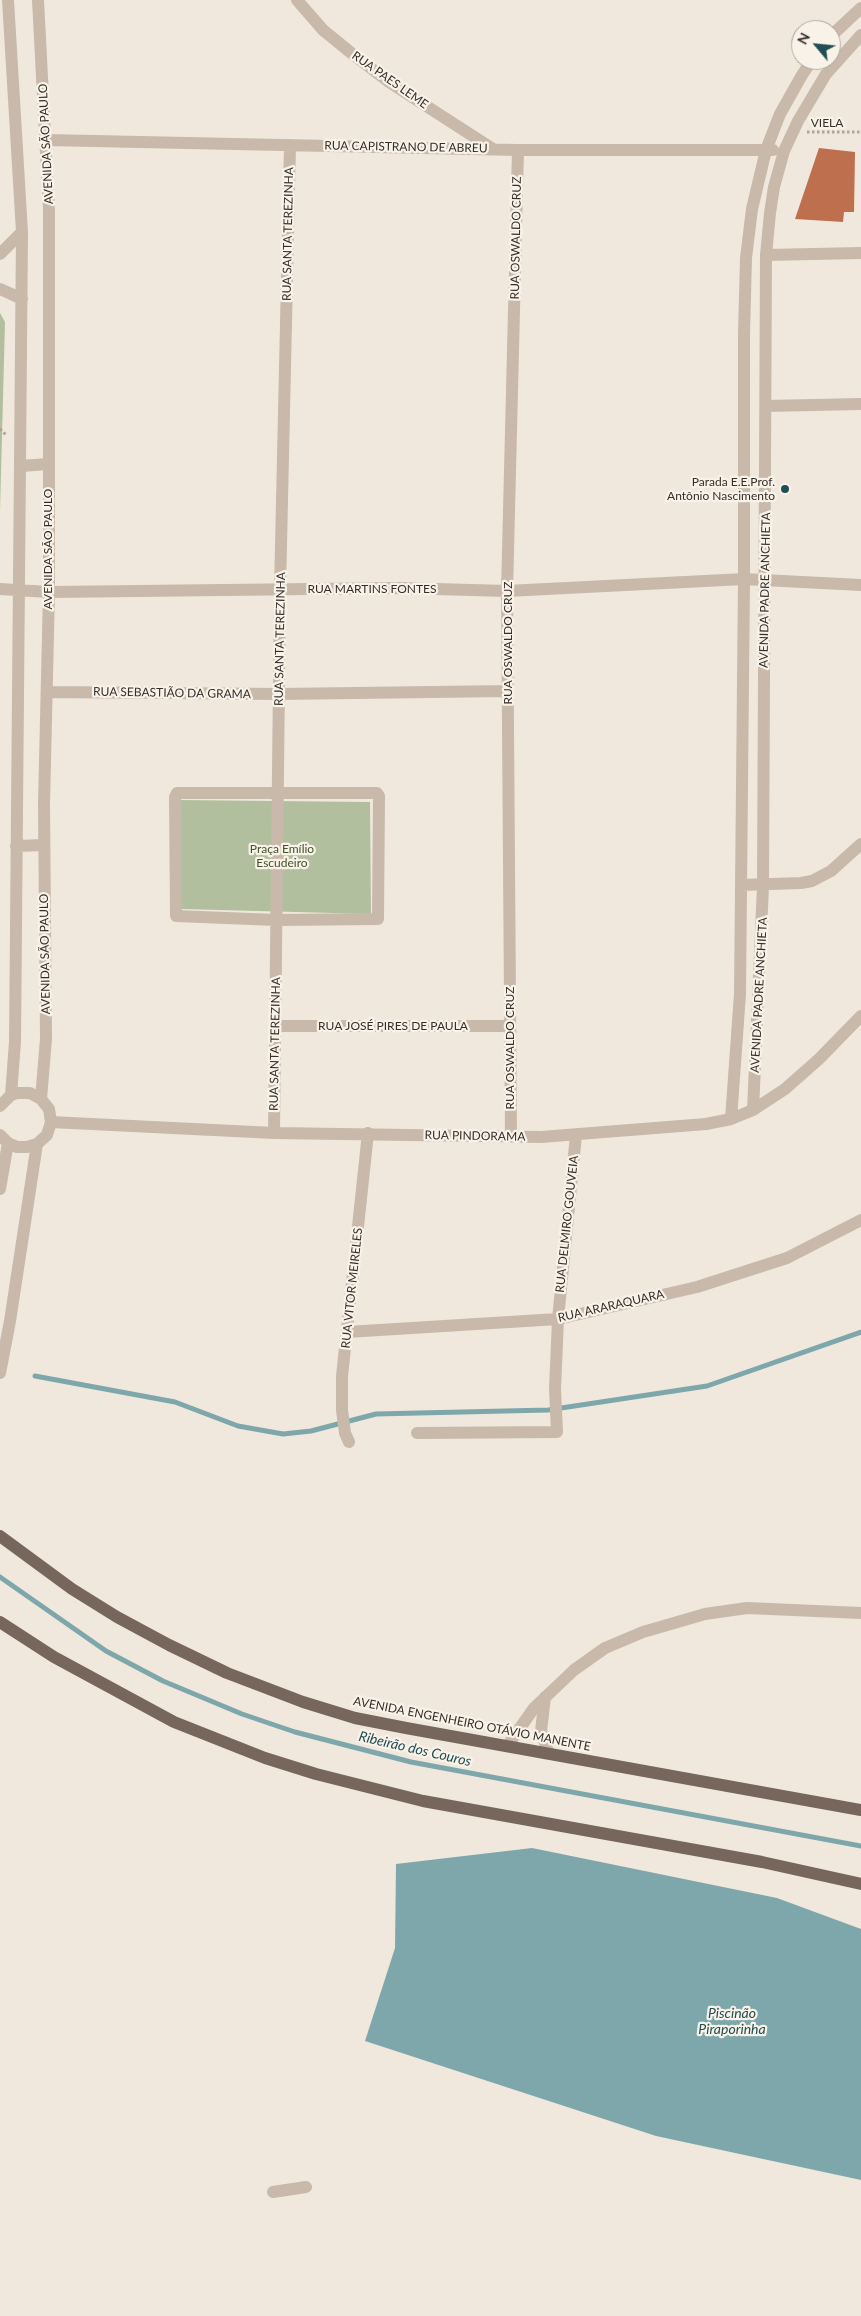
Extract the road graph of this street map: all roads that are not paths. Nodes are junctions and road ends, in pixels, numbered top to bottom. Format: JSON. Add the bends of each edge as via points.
{"nodes":[{"id":1,"x":8,"y":0,"type":"edge"},
{"id":2,"x":38,"y":0,"type":"edge"},
{"id":3,"x":297,"y":0,"type":"edge"},
{"id":4,"x":861,"y":8,"type":"edge"},
{"id":5,"x":841,"y":27,"type":"edge"},
{"id":6,"x":4,"y":35,"type":"edge"},
{"id":7,"x":861,"y":35,"type":"edge"},
{"id":8,"x":805,"y":70,"type":"edge"},
{"id":9,"x":46,"y":140,"type":"junction"},
{"id":10,"x":290,"y":145,"type":"junction"},
{"id":11,"x":493,"y":149,"type":"junction"},
{"id":12,"x":518,"y":150,"type":"junction"},
{"id":13,"x":766,"y":150,"type":"junction"},
{"id":14,"x":784,"y":151,"type":"junction"},
{"id":15,"x":22,"y":232,"type":"junction"},
{"id":16,"x":861,"y":253,"type":"edge"},
{"id":17,"x":0,"y":254,"type":"edge"},
{"id":18,"x":766,"y":255,"type":"junction"},
{"id":19,"x":0,"y":289,"type":"edge"},
{"id":20,"x":22,"y":299,"type":"junction"},
{"id":21,"x":861,"y":404,"type":"edge"},
{"id":22,"x":766,"y":406,"type":"junction"},
{"id":23,"x":48,"y":464,"type":"junction"},
{"id":24,"x":21,"y":466,"type":"junction"},
{"id":25,"x":744,"y":578,"type":"junction"},
{"id":26,"x":764,"y":579,"type":"junction"},
{"id":27,"x":861,"y":585,"type":"edge"},
{"id":28,"x":0,"y":589,"type":"edge"},
{"id":29,"x":20,"y":590,"type":"junction"},
{"id":30,"x":280,"y":590,"type":"junction"},
{"id":31,"x":507,"y":591,"type":"junction"},
{"id":32,"x":48,"y":592,"type":"junction"},
{"id":33,"x":508,"y":691,"type":"junction"},
{"id":34,"x":47,"y":692,"type":"junction"},
{"id":35,"x":279,"y":694,"type":"junction"},
{"id":36,"x":278,"y":793,"type":"junction"},
{"id":37,"x":861,"y":844,"type":"edge"},
{"id":38,"x":16,"y":846,"type":"junction"},
{"id":39,"x":44,"y":846,"type":"junction"},
{"id":40,"x":741,"y":886,"type":"junction"},
{"id":41,"x":763,"y":886,"type":"junction"},
{"id":42,"x":276,"y":920,"type":"junction"},
{"id":43,"x":861,"y":1016,"type":"edge"},
{"id":44,"x":276,"y":1026,"type":"junction"},
{"id":45,"x":510,"y":1026,"type":"junction"},
{"id":46,"x":11,"y":1095,"type":"junction"},
{"id":47,"x":41,"y":1099,"type":"junction"},
{"id":48,"x":0,"y":1106,"type":"edge"},
{"id":49,"x":753,"y":1110,"type":"junction"},
{"id":50,"x":731,"y":1118,"type":"junction"},
{"id":51,"x":51,"y":1122,"type":"junction"},
{"id":52,"x":274,"y":1132,"type":"junction"},
{"id":53,"x":368,"y":1133,"type":"junction"},
{"id":54,"x":576,"y":1135,"type":"junction"},
{"id":55,"x":511,"y":1136,"type":"junction"},
{"id":56,"x":4,"y":1139,"type":"edge"},
{"id":57,"x":37,"y":1144,"type":"junction"},
{"id":58,"x":0,"y":1189,"type":"edge"},
{"id":59,"x":861,"y":1220,"type":"edge"},
{"id":60,"x":558,"y":1319,"type":"junction"},
{"id":61,"x":347,"y":1332,"type":"junction"},
{"id":62,"x":0,"y":1373,"type":"edge"},
{"id":63,"x":418,"y":1433,"type":"dead end"},
{"id":64,"x":347,"y":1438,"type":"dead end"},
{"id":65,"x":0,"y":1536,"type":"edge"},
{"id":66,"x":861,"y":1613,"type":"edge"},
{"id":67,"x":0,"y":1622,"type":"edge"},
{"id":68,"x":545,"y":1697,"type":"junction"},
{"id":69,"x":508,"y":1745,"type":"junction"},
{"id":70,"x":548,"y":1752,"type":"junction"},
{"id":71,"x":861,"y":1810,"type":"edge"},
{"id":72,"x":861,"y":1884,"type":"edge"},
{"id":73,"x":306,"y":2187,"type":"dead end"},
{"id":74,"x":272,"y":2192,"type":"dead end"}],
"edges":[{"from":1,"to":6,"type":"street"},
{"from":2,"to":9,"type":"street","name":"AVENIDA SÃO PAULO"},
{"from":3,"to":11,"type":"street","name":"RUA PAES LEME","via":[[323,30],[389,82]]},
{"from":4,"to":5,"type":"street"},
{"from":6,"to":15,"type":"street"},
{"from":7,"to":14,"type":"street","name":"AVENIDA PADRE ANCHIETA","via":[[826,74]]},
{"from":8,"to":13,"type":"street","name":"AVENIDA PADRE ANCHIETA","via":[[780,114]]},
{"from":9,"to":10,"type":"street","name":"RUA CAPISTRANO DE ABREU"},
{"from":9,"to":23,"type":"street","name":"AVENIDA SÃO PAULO","via":[[49,210]]},
{"from":10,"to":11,"type":"street","name":"RUA CAPISTRANO DE ABREU"},
{"from":10,"to":30,"type":"street","name":"RUA SANTA TEREZINHA"},
{"from":11,"to":12,"type":"street","name":"RUA CAPISTRANO DE ABREU"},
{"from":12,"to":13,"type":"street","name":"RUA CAPISTRANO DE ABREU"},
{"from":12,"to":31,"type":"street","name":"RUA OSWALDO CRUZ"},
{"from":13,"to":14,"type":"street","name":"RUA CAPISTRANO DE ABREU"},
{"from":13,"to":25,"type":"street","name":"AVENIDA PADRE ANCHIETA","via":[[752,209],[746,258]]},
{"from":14,"to":18,"type":"street","name":"AVENIDA PADRE ANCHIETA","via":[[774,187]]},
{"from":15,"to":17,"type":"street"},
{"from":15,"to":20,"type":"street"},
{"from":16,"to":18,"type":"street"},
{"from":18,"to":22,"type":"street","name":"AVENIDA PADRE ANCHIETA"},
{"from":19,"to":20,"type":"street"},
{"from":20,"to":24,"type":"street"},
{"from":21,"to":22,"type":"street"},
{"from":22,"to":26,"type":"street","name":"AVENIDA PADRE ANCHIETA"},
{"from":23,"to":24,"type":"street"},
{"from":23,"to":32,"type":"street","name":"AVENIDA SÃO PAULO"},
{"from":24,"to":29,"type":"street"},
{"from":25,"to":26,"type":"street","name":"RUA MARTINS FONTES"},
{"from":25,"to":31,"type":"street","name":"RUA MARTINS FONTES"},
{"from":25,"to":40,"type":"street","name":"AVENIDA PADRE ANCHIETA"},
{"from":26,"to":27,"type":"street"},
{"from":26,"to":41,"type":"street","name":"AVENIDA PADRE ANCHIETA"},
{"from":28,"to":29,"type":"street","name":"RUA MARTINS FONTES"},
{"from":29,"to":32,"type":"street","name":"RUA MARTINS FONTES"},
{"from":29,"to":38,"type":"street"},
{"from":30,"to":31,"type":"street","name":"RUA MARTINS FONTES","via":[[400,588]]},
{"from":30,"to":32,"type":"street","name":"RUA MARTINS FONTES"},
{"from":30,"to":35,"type":"street","name":"RUA SANTA TEREZINHA"},
{"from":31,"to":33,"type":"street","name":"RUA OSWALDO CRUZ"},
{"from":32,"to":34,"type":"street","name":"AVENIDA SÃO PAULO"},
{"from":33,"to":35,"type":"street","name":"RUA SEBASTIÃO DA GRAMA"},
{"from":33,"to":45,"type":"street","name":"RUA OSWALDO CRUZ"},
{"from":34,"to":35,"type":"street","name":"RUA SEBASTIÃO DA GRAMA"},
{"from":34,"to":39,"type":"street","name":"AVENIDA SÃO PAULO"},
{"from":35,"to":36,"type":"street","name":"RUA SANTA TEREZINHA"},
{"from":36,"to":42,"type":"street","name":"RUA SANTA TEREZINHA"},
{"from":36,"to":42,"type":"street","via":[[177,793],[175,797],[176,916]]},
{"from":36,"to":42,"type":"street","via":[[378,794],[379,917]]},
{"from":37,"to":41,"type":"street","via":[[831,871],[812,880]]},
{"from":38,"to":39,"type":"street"},
{"from":38,"to":46,"type":"street","via":[[15,1042]]},
{"from":39,"to":47,"type":"street","name":"AVENIDA SÃO PAULO","via":[[46,1039]]},
{"from":40,"to":41,"type":"street"},
{"from":40,"to":50,"type":"street","name":"AVENIDA PADRE ANCHIETA","via":[[740,994]]},
{"from":41,"to":49,"type":"street","name":"AVENIDA PADRE ANCHIETA"},
{"from":42,"to":44,"type":"street","name":"RUA SANTA TEREZINHA"},
{"from":43,"to":49,"type":"street","name":"RUA PINDORAMA","via":[[785,1089]]},
{"from":44,"to":45,"type":"street","name":"RUA JOSÉ PIRES DE PAULA"},
{"from":44,"to":52,"type":"street","name":"RUA SANTA TEREZINHA"},
{"from":45,"to":55,"type":"street","name":"RUA OSWALDO CRUZ"},
{"from":46,"to":47,"type":"street","via":[[30,1093]]},
{"from":46,"to":48,"type":"street"},
{"from":47,"to":51,"type":"street","via":[[49,1109]]},
{"from":49,"to":50,"type":"street","name":"RUA PINDORAMA"},
{"from":50,"to":54,"type":"street","name":"RUA PINDORAMA","via":[[679,1127]]},
{"from":51,"to":52,"type":"street","name":"RUA PINDORAMA"},
{"from":51,"to":57,"type":"street","via":[[47,1135]]},
{"from":52,"to":53,"type":"street","name":"RUA PINDORAMA"},
{"from":53,"to":55,"type":"street","name":"RUA PINDORAMA"},
{"from":53,"to":61,"type":"street","name":"RUA VITOR MEIRELES"},
{"from":54,"to":55,"type":"street","name":"RUA PINDORAMA"},
{"from":54,"to":60,"type":"street","name":"RUA DELMIRO GOUVEIA"},
{"from":56,"to":57,"type":"street","via":[[22,1147]]},
{"from":56,"to":58,"type":"street"},
{"from":57,"to":62,"type":"street"},
{"from":59,"to":60,"type":"street","name":"RUA ARARAQUARA","via":[[787,1258],[697,1287]]},
{"from":60,"to":61,"type":"street","name":"RUA ARARAQUARA"},
{"from":60,"to":63,"type":"street","name":"RUA DELMIRO GOUVEIA","via":[[556,1427]]},
{"from":61,"to":64,"type":"street","name":"RUA VITOR MEIRELES","via":[[342,1376],[342,1410]]},
{"from":65,"to":69,"type":"main road","name":"AVENIDA ENGENHEIRO OTÁVIO MANENTE","via":[[72,1589],[117,1617],[168,1645],[265,1689],[355,1718]]},
{"from":66,"to":68,"type":"street","via":[[747,1608],[680,1620],[624,1639],[592,1656]]},
{"from":67,"to":72,"type":"main road","via":[[54,1657],[174,1722],[265,1758],[316,1774],[423,1801],[762,1862]]},
{"from":68,"to":69,"type":"street"},
{"from":68,"to":70,"type":"street","via":[[541,1731]]},
{"from":69,"to":70,"type":"main road","name":"AVENIDA ENGENHEIRO OTÁVIO MANENTE"},
{"from":70,"to":71,"type":"main road","name":"AVENIDA ENGENHEIRO OTÁVIO MANENTE"},
{"from":73,"to":74,"type":"street"}]}
